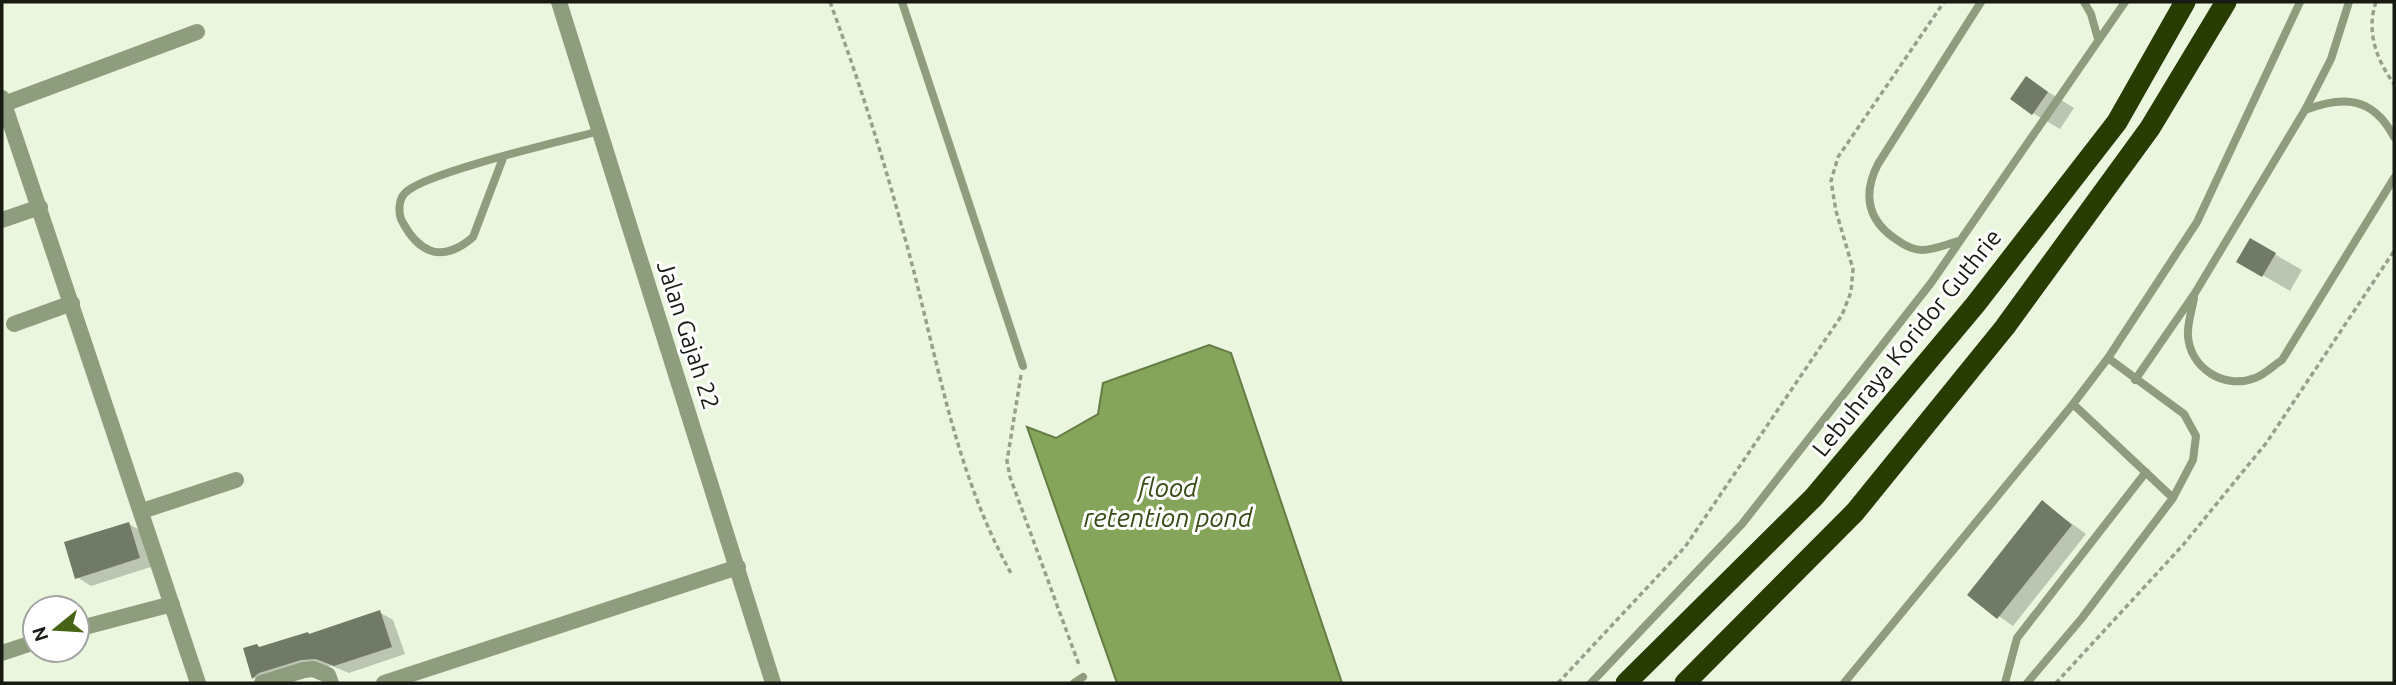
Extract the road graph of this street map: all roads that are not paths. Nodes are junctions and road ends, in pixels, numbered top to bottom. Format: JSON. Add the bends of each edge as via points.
{"nodes":[{"id":1,"x":559,"y":2,"type":"edge"},
{"id":2,"x":902,"y":2,"type":"edge"},
{"id":3,"x":1981,"y":2,"type":"edge"},
{"id":4,"x":2084,"y":2,"type":"edge"},
{"id":5,"x":2125,"y":2,"type":"edge"},
{"id":6,"x":2185,"y":2,"type":"edge"},
{"id":7,"x":2226,"y":2,"type":"edge"},
{"id":8,"x":2300,"y":2,"type":"edge"},
{"id":9,"x":2349,"y":2,"type":"edge"},
{"id":10,"x":197,"y":32,"type":"dead end"},
{"id":11,"x":2098,"y":39,"type":"junction"},
{"id":12,"x":3,"y":101,"type":"edge"},
{"id":13,"x":2305,"y":110,"type":"junction"},
{"id":14,"x":600,"y":131,"type":"junction"},
{"id":15,"x":7,"y":134,"type":"edge"},
{"id":16,"x":2394,"y":137,"type":"edge"},
{"id":17,"x":503,"y":158,"type":"junction"},
{"id":18,"x":2394,"y":178,"type":"edge"},
{"id":19,"x":40,"y":207,"type":"junction"},
{"id":20,"x":2,"y":220,"type":"edge"},
{"id":21,"x":1959,"y":241,"type":"junction"},
{"id":22,"x":2195,"y":293,"type":"junction"},
{"id":23,"x":72,"y":303,"type":"junction"},
{"id":24,"x":14,"y":324,"type":"dead end"},
{"id":25,"x":2108,"y":358,"type":"junction"},
{"id":26,"x":1023,"y":366,"type":"road end"},
{"id":27,"x":2135,"y":380,"type":"junction"},
{"id":28,"x":2073,"y":404,"type":"junction"},
{"id":29,"x":2146,"y":472,"type":"junction"},
{"id":30,"x":236,"y":480,"type":"dead end"},
{"id":31,"x":2173,"y":498,"type":"junction"},
{"id":32,"x":142,"y":512,"type":"junction"},
{"id":33,"x":738,"y":567,"type":"junction"},
{"id":34,"x":172,"y":604,"type":"junction"},
{"id":35,"x":91,"y":625,"type":"edge"},
{"id":36,"x":21,"y":647,"type":"edge"},
{"id":37,"x":2,"y":653,"type":"edge"},
{"id":38,"x":1083,"y":677,"type":"road end"},
{"id":39,"x":198,"y":683,"type":"edge"},
{"id":40,"x":262,"y":683,"type":"edge"},
{"id":41,"x":331,"y":683,"type":"edge"},
{"id":42,"x":384,"y":683,"type":"edge"},
{"id":43,"x":773,"y":683,"type":"edge"},
{"id":44,"x":1074,"y":683,"type":"edge"},
{"id":45,"x":1591,"y":683,"type":"edge"},
{"id":46,"x":1626,"y":683,"type":"edge"},
{"id":47,"x":1685,"y":683,"type":"edge"},
{"id":48,"x":1843,"y":683,"type":"edge"},
{"id":49,"x":2005,"y":683,"type":"edge"},
{"id":50,"x":2027,"y":683,"type":"edge"}],
"edges":[{"from":1,"to":14,"type":"street","name":"Jalan Gajah 22"},
{"from":2,"to":26,"type":"lane"},
{"from":3,"to":21,"type":"lane","via":[[1878,164],[1868,192],[1881,228],[1910,248],[1932,249]]},
{"from":4,"to":11,"type":"lane"},
{"from":5,"to":11,"type":"lane"},
{"from":6,"to":46,"type":"highway","name":"Lebuhraya Koridor Guthrie","via":[[2117,122],[1975,305],[1814,497]]},
{"from":7,"to":47,"type":"highway","via":[[2150,128],[2005,327],[1855,512]]},
{"from":8,"to":25,"type":"lane","via":[[2197,222]]},
{"from":9,"to":13,"type":"lane","via":[[2330,59]]},
{"from":10,"to":12,"type":"street"},
{"from":11,"to":21,"type":"lane"},
{"from":12,"to":15,"type":"street"},
{"from":13,"to":16,"type":"lane","via":[[2343,100],[2365,104]]},
{"from":13,"to":22,"type":"lane"},
{"from":14,"to":17,"type":"lane"},
{"from":14,"to":33,"type":"street","name":"Jalan Gajah 22"},
{"from":15,"to":19,"type":"street"},
{"from":17,"to":17,"type":"lane","via":[[445,174],[404,194],[399,207],[401,221],[415,241],[431,251],[447,251],[473,237]]},
{"from":18,"to":22,"type":"lane","via":[[2282,360],[2255,378],[2233,383],[2206,372],[2192,356],[2188,334]]},
{"from":19,"to":20,"type":"street"},
{"from":19,"to":23,"type":"street"},
{"from":21,"to":45,"type":"lane","via":[[1742,524]]},
{"from":22,"to":27,"type":"lane"},
{"from":23,"to":24,"type":"street"},
{"from":23,"to":32,"type":"street"},
{"from":25,"to":27,"type":"lane"},
{"from":25,"to":28,"type":"lane"},
{"from":27,"to":31,"type":"lane","via":[[2184,414],[2196,436],[2193,460]]},
{"from":28,"to":29,"type":"lane"},
{"from":28,"to":48,"type":"lane"},
{"from":29,"to":31,"type":"lane"},
{"from":29,"to":49,"type":"lane","via":[[2017,638]]},
{"from":30,"to":32,"type":"street"},
{"from":31,"to":50,"type":"lane"},
{"from":32,"to":34,"type":"street"},
{"from":33,"to":42,"type":"street"},
{"from":33,"to":43,"type":"street","name":"Jalan Gajah 22"},
{"from":34,"to":35,"type":"street"},
{"from":34,"to":39,"type":"street"},
{"from":36,"to":37,"type":"street"},
{"from":38,"to":44,"type":"lane"},
{"from":40,"to":41,"type":"street","via":[[313,669],[328,675]]}]}
